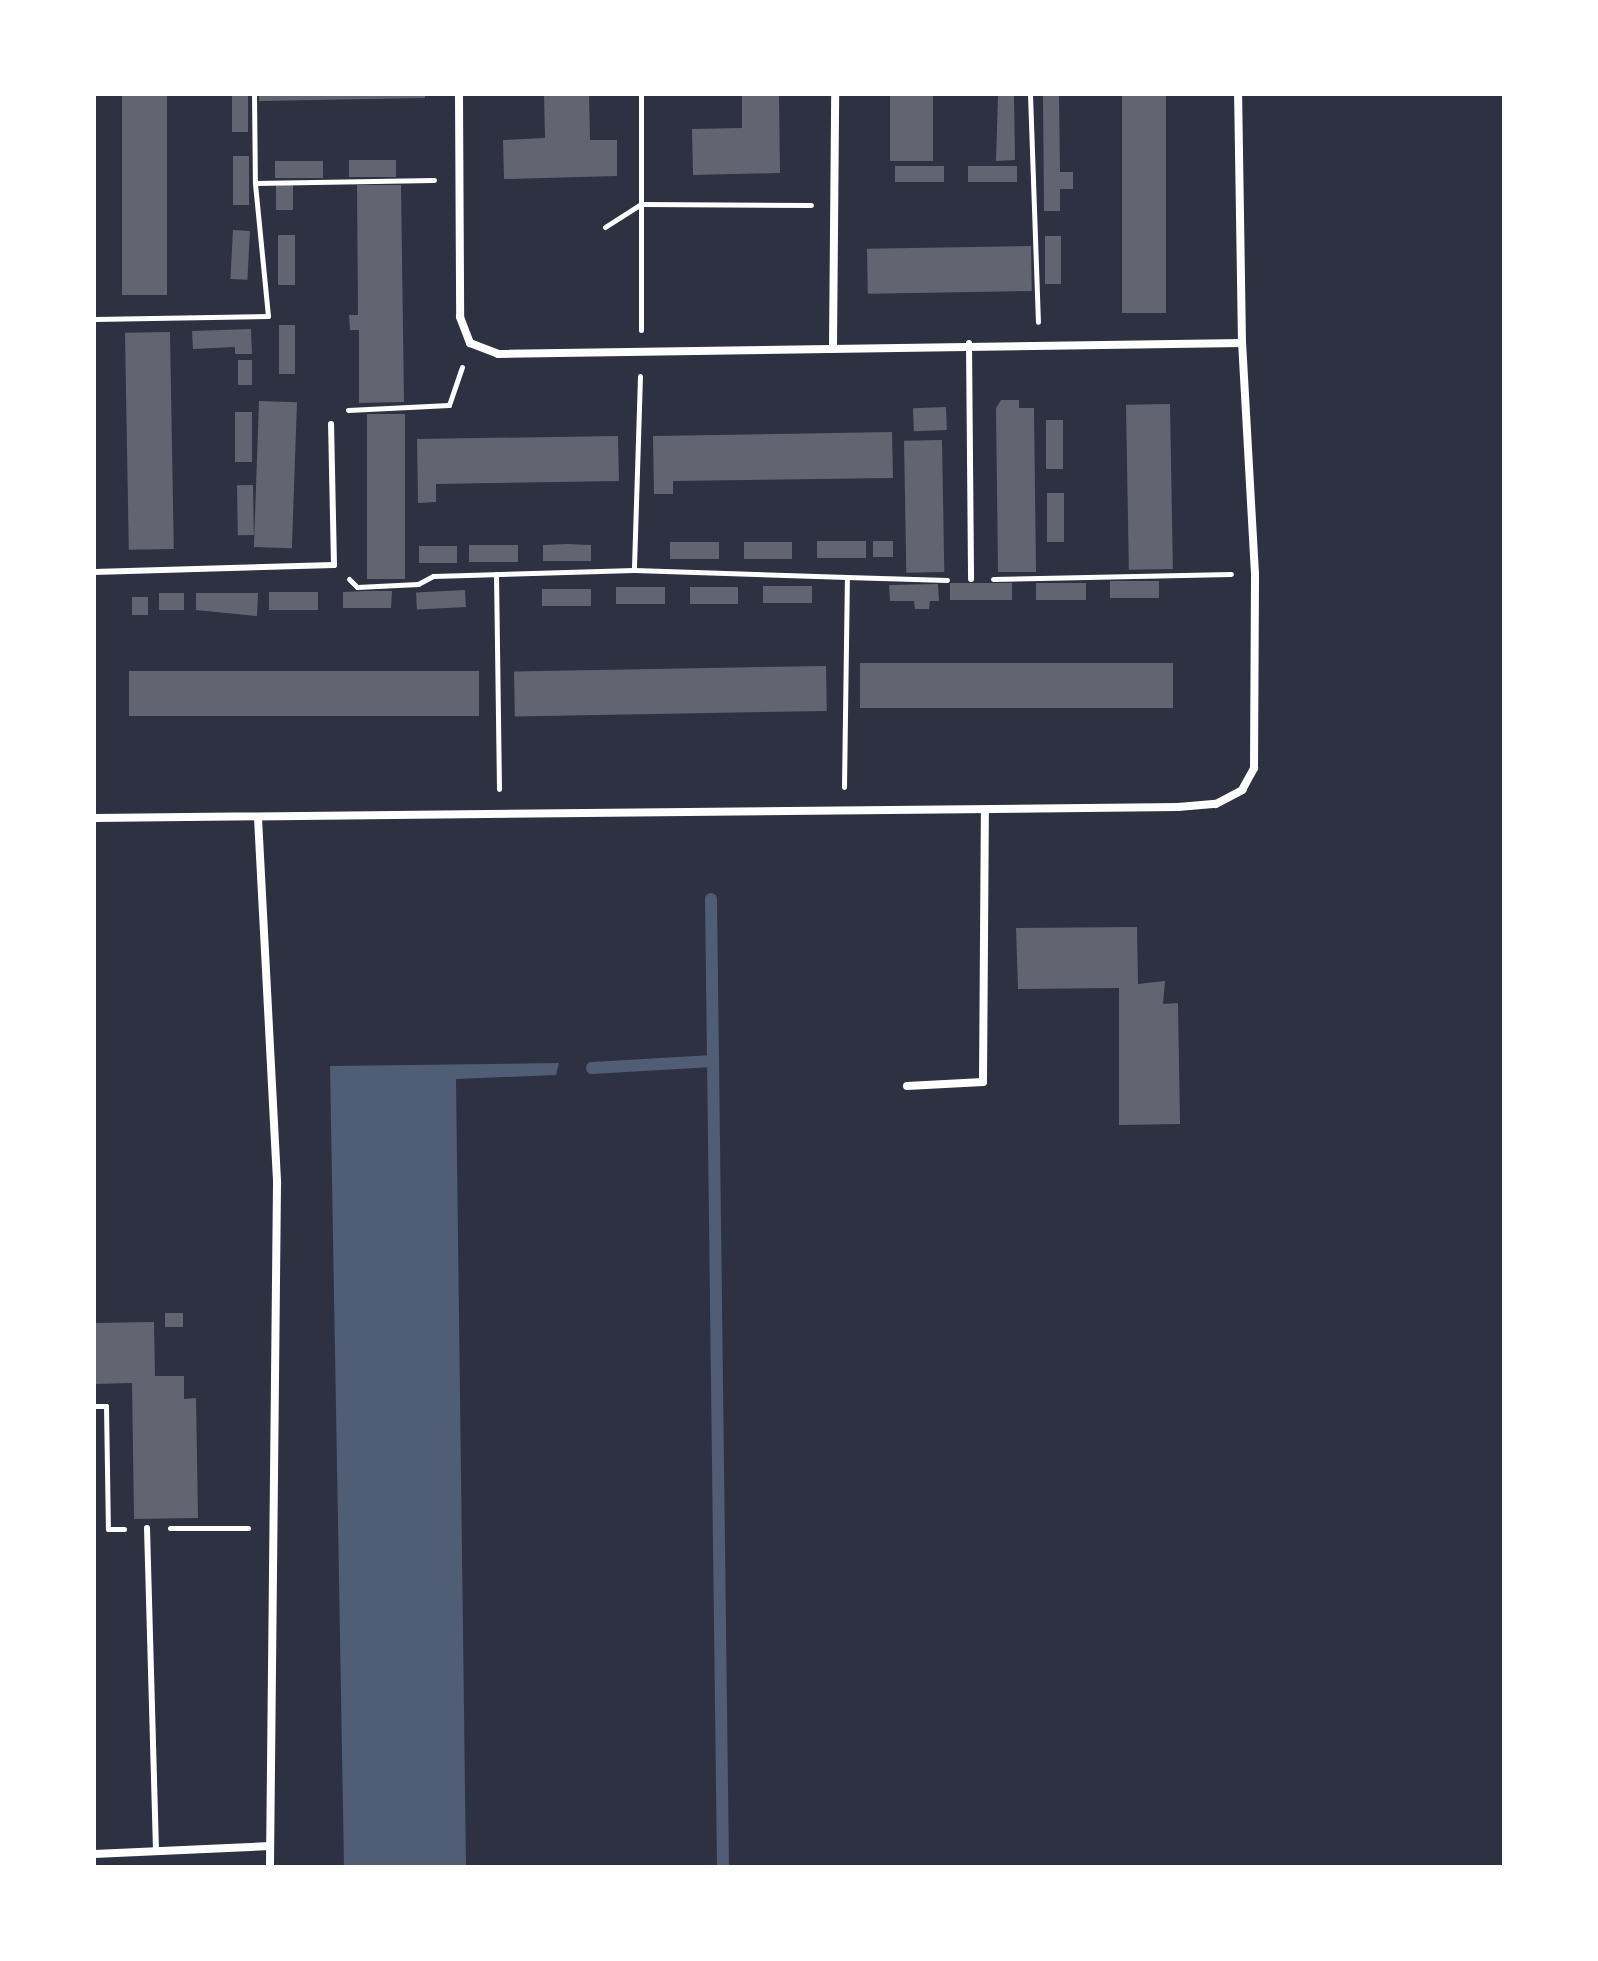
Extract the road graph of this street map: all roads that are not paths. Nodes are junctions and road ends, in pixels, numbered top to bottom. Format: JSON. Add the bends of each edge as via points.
{"nodes":[{"id":1,"x":459,"y":94,"type":"edge"},
{"id":2,"x":835,"y":94,"type":"edge"},
{"id":3,"x":1238,"y":94,"type":"edge"},
{"id":4,"x":969,"y":343,"type":"junction"},
{"id":5,"x":1242,"y":343,"type":"junction"},
{"id":6,"x":833,"y":345,"type":"junction"},
{"id":7,"x":331,"y":424,"type":"road end"},
{"id":8,"x":94,"y":572,"type":"edge"},
{"id":9,"x":971,"y":579,"type":"road end"},
{"id":10,"x":985,"y":811,"type":"junction"},
{"id":11,"x":94,"y":818,"type":"edge"},
{"id":12,"x":258,"y":818,"type":"junction"},
{"id":13,"x":907,"y":1086,"type":"dead end"},
{"id":14,"x":147,"y":1528,"type":"road end"},
{"id":15,"x":270,"y":1846,"type":"junction"},
{"id":16,"x":156,"y":1852,"type":"junction"},
{"id":17,"x":94,"y":1854,"type":"edge"},
{"id":18,"x":270,"y":1867,"type":"edge"}],
"edges":[{"from":1,"to":6,"type":"street","via":[[460,317],[470,343],[498,354]]},
{"from":2,"to":6,"type":"street"},
{"from":3,"to":5,"type":"street"},
{"from":4,"to":5,"type":"street"},
{"from":4,"to":6,"type":"street"},
{"from":4,"to":9,"type":"lane"},
{"from":5,"to":10,"type":"street","via":[[1255,574],[1254,768],[1242,790],[1216,804]]},
{"from":7,"to":8,"type":"lane","via":[[334,565]]},
{"from":10,"to":12,"type":"street","via":[[844,808]]},
{"from":10,"to":13,"type":"street","via":[[983,1082]]},
{"from":11,"to":12,"type":"street"},
{"from":12,"to":15,"type":"street","via":[[277,1184]]},
{"from":14,"to":16,"type":"lane"},
{"from":15,"to":16,"type":"street"},
{"from":15,"to":18,"type":"street"},
{"from":16,"to":17,"type":"street"}]}
